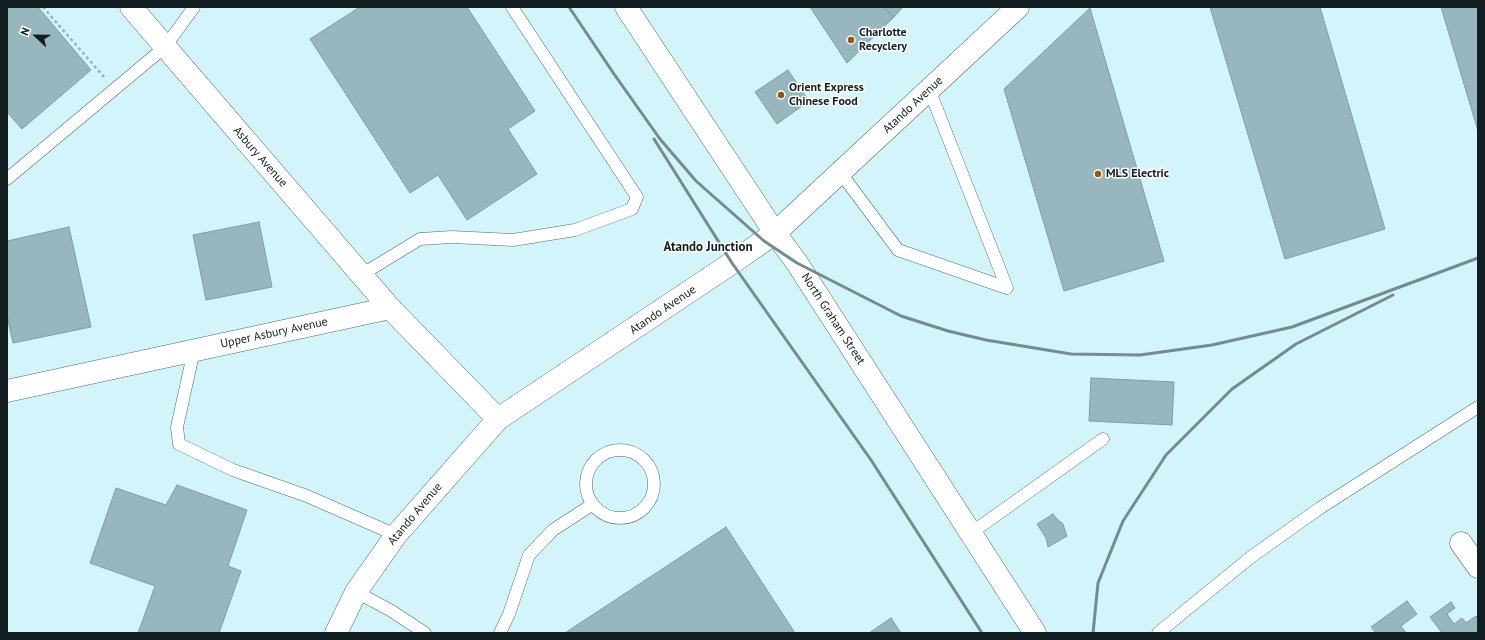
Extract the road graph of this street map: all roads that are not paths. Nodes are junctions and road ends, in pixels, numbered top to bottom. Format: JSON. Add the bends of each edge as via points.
{"nodes":[{"id":1,"x":131,"y":7,"type":"edge"},
{"id":2,"x":194,"y":7,"type":"edge"},
{"id":3,"x":512,"y":7,"type":"edge"},
{"id":4,"x":626,"y":7,"type":"edge"},
{"id":5,"x":1018,"y":7,"type":"edge"},
{"id":6,"x":165,"y":47,"type":"junction"},
{"id":7,"x":929,"y":90,"type":"junction"},
{"id":8,"x":840,"y":172,"type":"junction"},
{"id":9,"x":7,"y":179,"type":"edge"},
{"id":10,"x":775,"y":233,"type":"junction"},
{"id":11,"x":361,"y":275,"type":"junction"},
{"id":12,"x":390,"y":308,"type":"junction"},
{"id":13,"x":194,"y":350,"type":"junction"},
{"id":14,"x":7,"y":391,"type":"edge"},
{"id":15,"x":1478,"y":407,"type":"edge"},
{"id":16,"x":498,"y":419,"type":"junction"},
{"id":17,"x":1103,"y":440,"type":"dead end"},
{"id":18,"x":593,"y":504,"type":"junction"},
{"id":19,"x":971,"y":533,"type":"junction"},
{"id":20,"x":396,"y":535,"type":"junction"},
{"id":21,"x":1461,"y":544,"type":"dead end"},
{"id":22,"x":1478,"y":567,"type":"edge"},
{"id":23,"x":356,"y":592,"type":"junction"},
{"id":24,"x":336,"y":633,"type":"edge"},
{"id":25,"x":425,"y":633,"type":"edge"},
{"id":26,"x":500,"y":633,"type":"edge"},
{"id":27,"x":1035,"y":633,"type":"edge"},
{"id":28,"x":1158,"y":633,"type":"edge"}],
"edges":[{"from":1,"to":6,"type":"main road","name":"Asbury Avenue"},
{"from":2,"to":6,"type":"lane"},
{"from":3,"to":11,"type":"lane","via":[[637,197],[632,208],[575,230],[513,240],[452,237],[420,239]]},
{"from":4,"to":10,"type":"main road","name":"North Graham Street"},
{"from":5,"to":7,"type":"main road","name":"Atando Avenue"},
{"from":6,"to":9,"type":"lane"},
{"from":6,"to":11,"type":"main road","name":"Asbury Avenue"},
{"from":7,"to":8,"type":"main road","name":"Atando Avenue"},
{"from":7,"to":8,"type":"lane","via":[[1007,288],[898,250]]},
{"from":8,"to":10,"type":"main road","name":"Atando Avenue"},
{"from":10,"to":16,"type":"main road","name":"Atando Avenue"},
{"from":10,"to":19,"type":"main road","name":"North Graham Street","via":[[797,263]]},
{"from":11,"to":12,"type":"main road","name":"Asbury Avenue"},
{"from":12,"to":13,"type":"main road","name":"Upper Asbury Avenue"},
{"from":12,"to":16,"type":"main road"},
{"from":13,"to":14,"type":"main road","name":"Upper Asbury Avenue"},
{"from":13,"to":20,"type":"lane","via":[[177,427],[179,444],[233,470],[307,496]]},
{"from":15,"to":28,"type":"lane","via":[[1320,508],[1251,557]]},
{"from":16,"to":20,"type":"main road","name":"Atando Avenue"},
{"from":17,"to":19,"type":"lane"},
{"from":18,"to":18,"type":"lane","via":[[587,491],[587,480],[590,468],[597,459],[617,450],[639,455],[648,463],[653,473],[653,494],[640,512],[619,518],[608,516]]},
{"from":18,"to":26,"type":"lane","via":[[553,530],[529,555]]},
{"from":19,"to":27,"type":"main road","name":"North Graham Street"},
{"from":20,"to":23,"type":"main road","name":"Atando Avenue"},
{"from":21,"to":22,"type":"main road"},
{"from":23,"to":24,"type":"main road","name":"Atando Avenue"},
{"from":23,"to":25,"type":"lane"}]}
